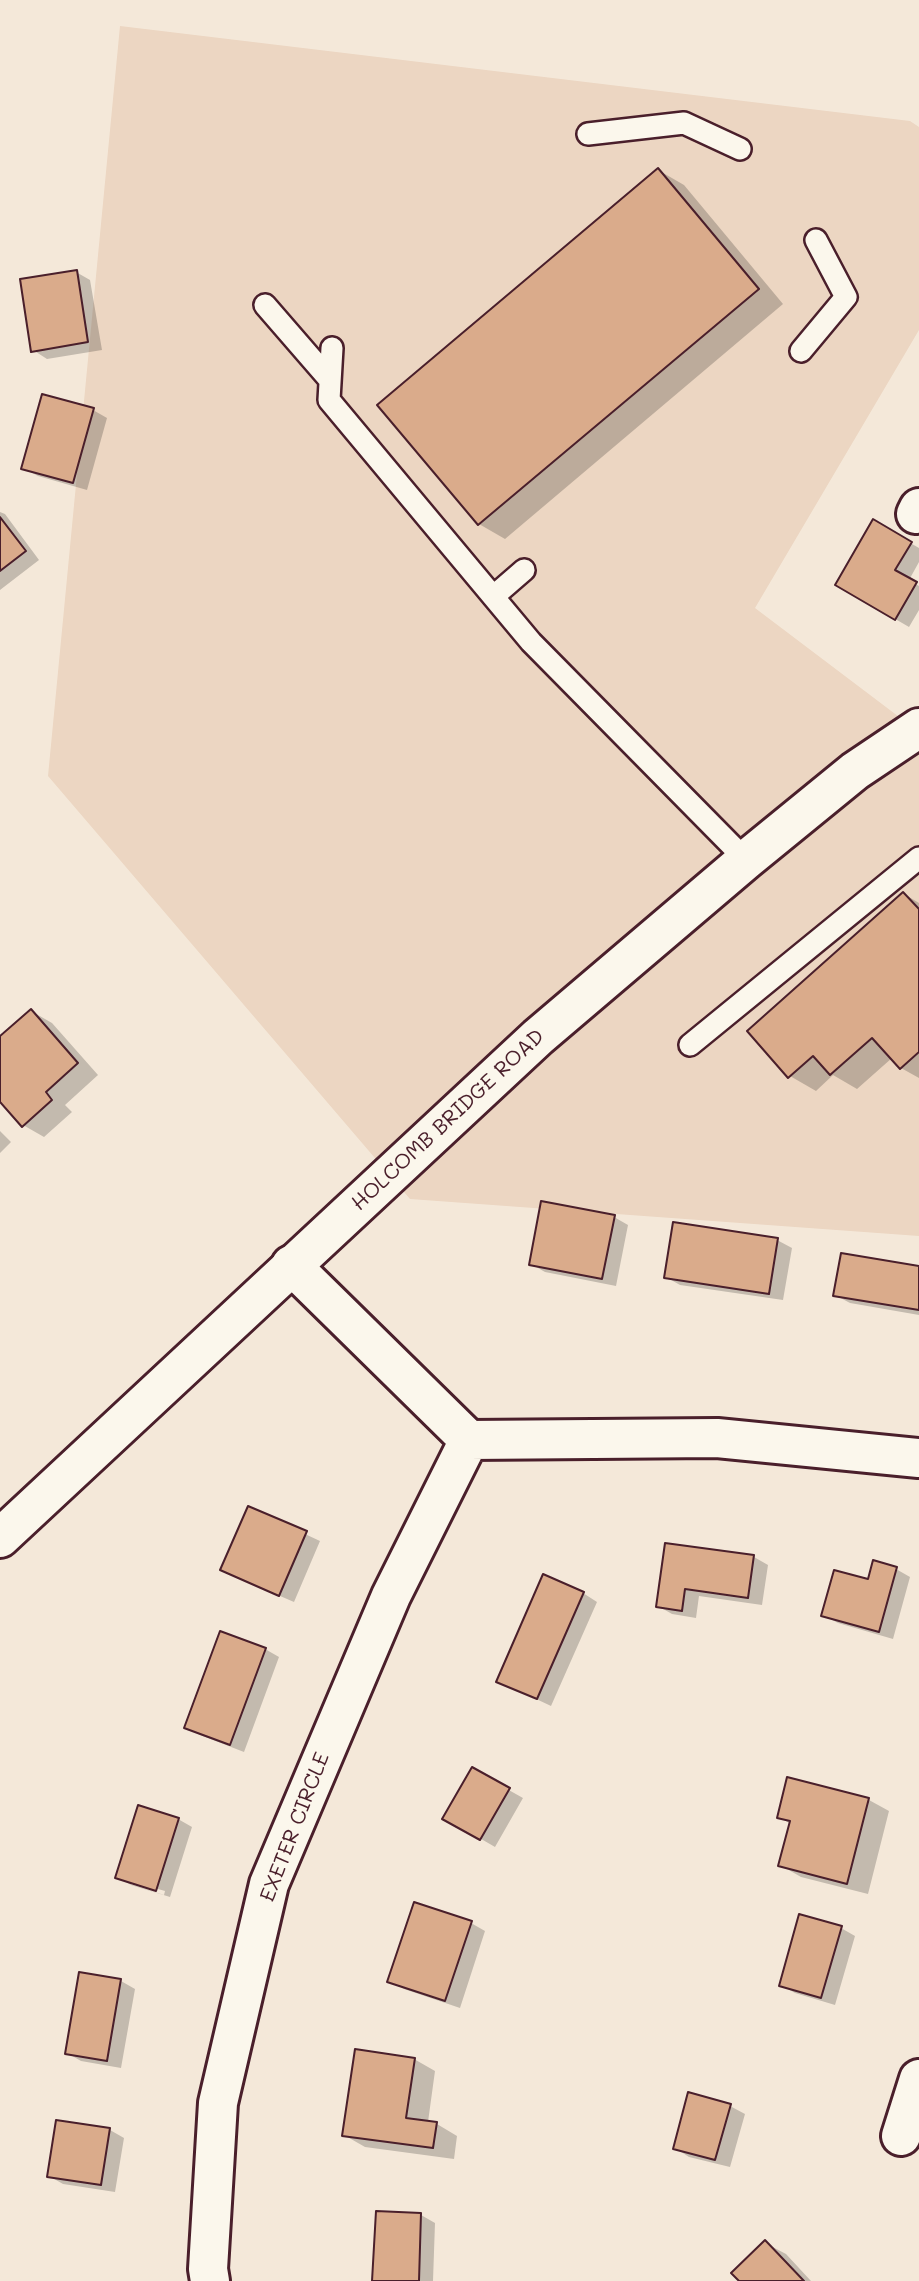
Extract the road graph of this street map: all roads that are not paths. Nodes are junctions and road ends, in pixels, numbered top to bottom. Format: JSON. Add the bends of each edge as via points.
{"nodes":[{"id":1,"x":588,"y":134,"type":"dead end"},
{"id":2,"x":740,"y":149,"type":"dead end"},
{"id":3,"x":816,"y":240,"type":"dead end"},
{"id":4,"x":265,"y":305,"type":"dead end"},
{"id":5,"x":332,"y":348,"type":"dead end"},
{"id":6,"x":801,"y":351,"type":"dead end"},
{"id":7,"x":330,"y":380,"type":"junction"},
{"id":8,"x":524,"y":570,"type":"dead end"},
{"id":9,"x":494,"y":596,"type":"junction"},
{"id":10,"x":919,"y":728,"type":"edge"},
{"id":11,"x":919,"y":858,"type":"edge"},
{"id":12,"x":746,"y":860,"type":"junction"},
{"id":13,"x":690,"y":1045,"type":"dead end"},
{"id":14,"x":290,"y":1265,"type":"junction"},
{"id":15,"x":469,"y":1440,"type":"junction"},
{"id":16,"x":919,"y":1458,"type":"edge"},
{"id":17,"x":0,"y":1538,"type":"edge"},
{"id":18,"x":919,"y":2079,"type":"edge"},
{"id":19,"x":901,"y":2136,"type":"dead end"},
{"id":20,"x":210,"y":2281,"type":"edge"}],
"edges":[{"from":1,"to":2,"type":"lane","via":[[684,123]]},
{"from":3,"to":6,"type":"lane","via":[[846,297]]},
{"from":4,"to":7,"type":"lane"},
{"from":5,"to":7,"type":"lane"},
{"from":7,"to":9,"type":"lane","via":[[328,400]]},
{"from":8,"to":9,"type":"lane"},
{"from":9,"to":12,"type":"lane","via":[[531,642]]},
{"from":10,"to":12,"type":"street","name":"HOLCOMB BRIDGE ROAD","via":[[855,771]]},
{"from":11,"to":13,"type":"lane"},
{"from":12,"to":14,"type":"street","name":"HOLCOMB BRIDGE ROAD","via":[[538,1037]]},
{"from":14,"to":15,"type":"street"},
{"from":14,"to":17,"type":"street","name":"HOLCOMB BRIDGE ROAD"},
{"from":15,"to":16,"type":"street","via":[[716,1438]]},
{"from":15,"to":20,"type":"street","name":"EXETER CIRCLE","via":[[391,1596],[269,1884],[218,2103]]},
{"from":18,"to":19,"type":"street"}]}
